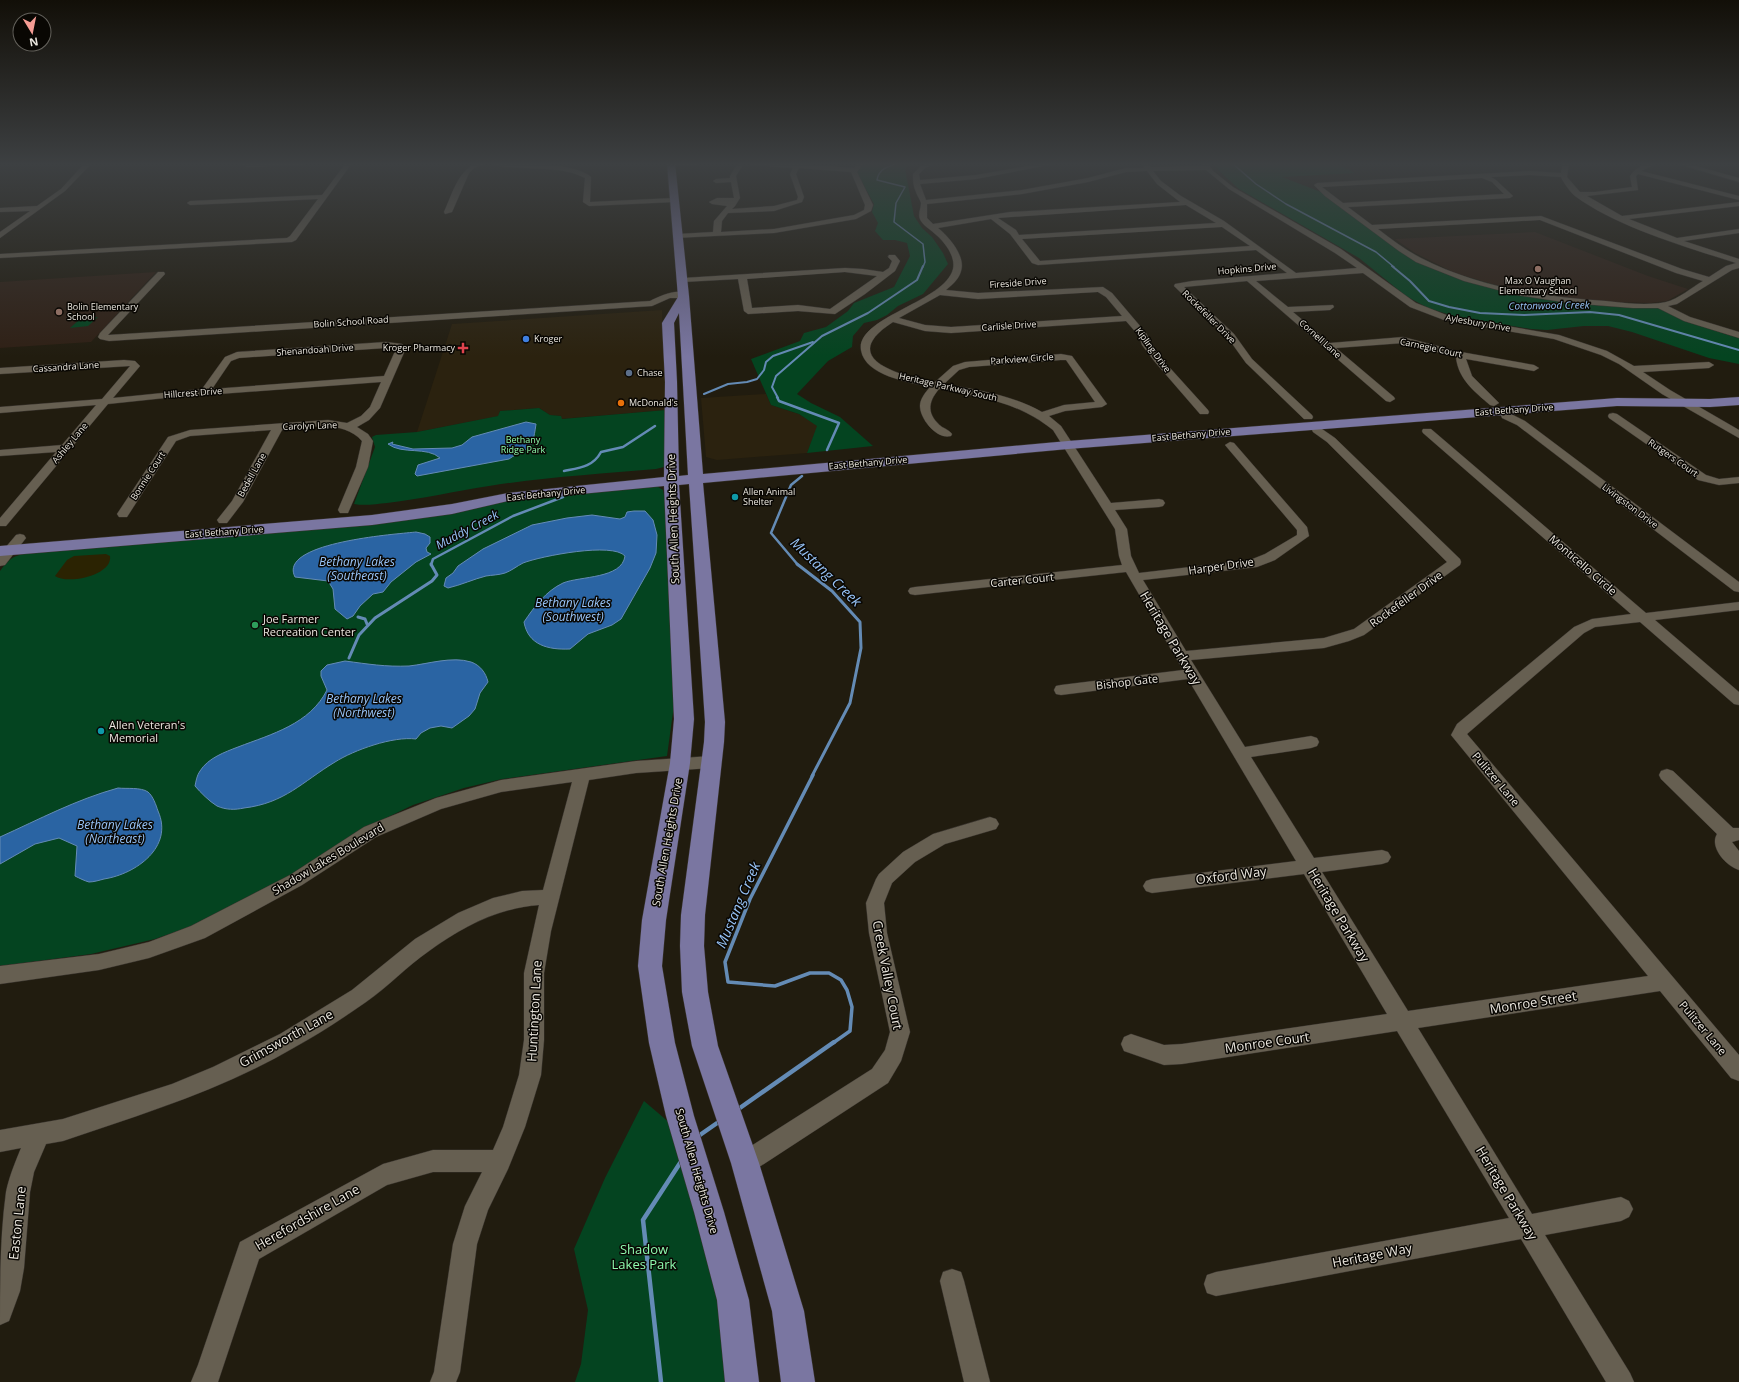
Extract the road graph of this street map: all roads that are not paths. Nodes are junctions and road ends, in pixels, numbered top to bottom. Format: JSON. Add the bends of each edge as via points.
{"nodes":[{"id":1,"x":12,"y":227,"type":"edge"},
{"id":2,"x":301,"y":227,"type":"edge"},
{"id":3,"x":677,"y":227,"type":"edge"},
{"id":4,"x":717,"y":227,"type":"edge"},
{"id":5,"x":800,"y":227,"type":"edge"},
{"id":6,"x":931,"y":227,"type":"edge"},
{"id":7,"x":1005,"y":227,"type":"edge"},
{"id":8,"x":1183,"y":227,"type":"edge"},
{"id":9,"x":1226,"y":227,"type":"edge"},
{"id":10,"x":1298,"y":227,"type":"edge"},
{"id":11,"x":1372,"y":227,"type":"edge"},
{"id":12,"x":1566,"y":227,"type":"edge"},
{"id":13,"x":1645,"y":227,"type":"edge"},
{"id":14,"x":1739,"y":231,"type":"edge"},
{"id":15,"x":717,"y":233,"type":"junction"},
{"id":16,"x":0,"y":236,"type":"edge"},
{"id":17,"x":678,"y":236,"type":"junction"},
{"id":18,"x":1018,"y":238,"type":"junction"},
{"id":19,"x":1678,"y":240,"type":"junction"},
{"id":20,"x":1258,"y":248,"type":"junction"},
{"id":21,"x":0,"y":256,"type":"edge"},
{"id":22,"x":892,"y":257,"type":"dead end"},
{"id":23,"x":1739,"y":263,"type":"edge"},
{"id":24,"x":1365,"y":270,"type":"junction"},
{"id":25,"x":161,"y":274,"type":"dead end"},
{"id":26,"x":884,"y":275,"type":"junction"},
{"id":27,"x":1294,"y":275,"type":"junction"},
{"id":28,"x":742,"y":276,"type":"junction"},
{"id":29,"x":1250,"y":279,"type":"junction"},
{"id":30,"x":683,"y":280,"type":"junction"},
{"id":31,"x":1710,"y":280,"type":"junction"},
{"id":32,"x":1179,"y":284,"type":"joint"},
{"id":33,"x":1100,"y":289,"type":"joint"},
{"id":34,"x":938,"y":292,"type":"junction"},
{"id":35,"x":684,"y":295,"type":"junction"},
{"id":36,"x":1659,"y":305,"type":"junction"},
{"id":37,"x":1330,"y":307,"type":"dead end"},
{"id":38,"x":676,"y":310,"type":"junction"},
{"id":39,"x":1287,"y":310,"type":"junction"},
{"id":40,"x":1128,"y":318,"type":"junction"},
{"id":41,"x":892,"y":319,"type":"junction"},
{"id":42,"x":687,"y":330,"type":"junction"},
{"id":43,"x":1739,"y":335,"type":"edge"},
{"id":44,"x":1327,"y":346,"type":"junction"},
{"id":45,"x":1461,"y":355,"type":"junction"},
{"id":46,"x":132,"y":363,"type":"joint"},
{"id":47,"x":1709,"y":365,"type":"dead end"},
{"id":48,"x":1534,"y":368,"type":"dead end"},
{"id":49,"x":1632,"y":369,"type":"junction"},
{"id":50,"x":0,"y":371,"type":"edge"},
{"id":51,"x":387,"y":380,"type":"junction"},
{"id":52,"x":690,"y":381,"type":"junction"},
{"id":53,"x":671,"y":382,"type":"junction"},
{"id":54,"x":938,"y":385,"type":"junction"},
{"id":55,"x":205,"y":392,"type":"junction"},
{"id":56,"x":1739,"y":392,"type":"edge"},
{"id":57,"x":1673,"y":396,"type":"junction"},
{"id":58,"x":1390,"y":399,"type":"dead end"},
{"id":59,"x":1739,"y":401,"type":"edge"},
{"id":60,"x":106,"y":402,"type":"junction"},
{"id":61,"x":1685,"y":402,"type":"junction"},
{"id":62,"x":1499,"y":406,"type":"junction"},
{"id":63,"x":0,"y":410,"type":"edge"},
{"id":64,"x":1204,"y":412,"type":"dead end"},
{"id":65,"x":1042,"y":415,"type":"junction"},
{"id":66,"x":1613,"y":416,"type":"dead end"},
{"id":67,"x":1312,"y":421,"type":"junction"},
{"id":68,"x":1218,"y":424,"type":"junction"},
{"id":69,"x":350,"y":426,"type":"junction"},
{"id":70,"x":278,"y":427,"type":"junction"},
{"id":71,"x":1427,"y":431,"type":"dead end"},
{"id":72,"x":947,"y":434,"type":"dead end"},
{"id":73,"x":1739,"y":435,"type":"edge"},
{"id":74,"x":174,"y":438,"type":"joint"},
{"id":75,"x":1155,"y":438,"type":"junction"},
{"id":76,"x":1065,"y":441,"type":"junction"},
{"id":77,"x":1230,"y":445,"type":"dead end"},
{"id":78,"x":66,"y":448,"type":"junction"},
{"id":79,"x":0,"y":453,"type":"edge"},
{"id":80,"x":695,"y":474,"type":"junction"},
{"id":81,"x":671,"y":476,"type":"junction"},
{"id":82,"x":1739,"y":480,"type":"edge"},
{"id":83,"x":1159,"y":503,"type":"dead end"},
{"id":84,"x":1107,"y":507,"type":"junction"},
{"id":85,"x":344,"y":510,"type":"junction"},
{"id":86,"x":122,"y":514,"type":"dead end"},
{"id":87,"x":223,"y":520,"type":"junction"},
{"id":88,"x":2,"y":524,"type":"dead end"},
{"id":89,"x":214,"y":533,"type":"junction"},
{"id":90,"x":6,"y":548,"type":"edge"},
{"id":91,"x":1132,"y":572,"type":"junction"},
{"id":92,"x":705,"y":588,"type":"junction"},
{"id":93,"x":1739,"y":588,"type":"edge"},
{"id":94,"x":915,"y":591,"type":"dead end"},
{"id":95,"x":676,"y":592,"type":"junction"},
{"id":96,"x":1739,"y":606,"type":"edge"},
{"id":97,"x":1642,"y":616,"type":"junction"},
{"id":98,"x":1182,"y":656,"type":"junction"},
{"id":99,"x":1193,"y":674,"type":"junction"},
{"id":100,"x":1061,"y":690,"type":"dead end"},
{"id":101,"x":1739,"y":700,"type":"edge"},
{"id":102,"x":1311,"y":742,"type":"dead end"},
{"id":103,"x":1241,"y":753,"type":"junction"},
{"id":104,"x":712,"y":762,"type":"junction"},
{"id":105,"x":680,"y":764,"type":"junction"},
{"id":106,"x":1667,"y":775,"type":"dead end"},
{"id":107,"x":582,"y":776,"type":"junction"},
{"id":108,"x":990,"y":824,"type":"dead end"},
{"id":109,"x":1734,"y":835,"type":"edge"},
{"id":110,"x":1382,"y":857,"type":"dead end"},
{"id":111,"x":1739,"y":863,"type":"edge"},
{"id":112,"x":1310,"y":867,"type":"junction"},
{"id":113,"x":1152,"y":886,"type":"dead end"},
{"id":114,"x":551,"y":897,"type":"junction"},
{"id":115,"x":0,"y":975,"type":"edge"},
{"id":116,"x":1664,"y":982,"type":"junction"},
{"id":117,"x":1403,"y":1022,"type":"junction"},
{"id":118,"x":1132,"y":1044,"type":"dead end"},
{"id":119,"x":1739,"y":1071,"type":"edge"},
{"id":120,"x":38,"y":1136,"type":"junction"},
{"id":121,"x":0,"y":1141,"type":"edge"},
{"id":122,"x":742,"y":1156,"type":"junction"},
{"id":123,"x":500,"y":1161,"type":"junction"},
{"id":124,"x":1621,"y":1209,"type":"dead end"},
{"id":125,"x":1527,"y":1226,"type":"junction"},
{"id":126,"x":952,"y":1281,"type":"dead end"},
{"id":127,"x":1216,"y":1284,"type":"dead end"},
{"id":128,"x":0,"y":1312,"type":"edge"},
{"id":129,"x":204,"y":1382,"type":"edge"},
{"id":130,"x":443,"y":1382,"type":"edge"},
{"id":131,"x":742,"y":1382,"type":"edge"},
{"id":132,"x":798,"y":1382,"type":"edge"},
{"id":133,"x":977,"y":1382,"type":"edge"},
{"id":134,"x":1621,"y":1382,"type":"edge"}],
"edges":[{"from":1,"to":16,"type":"street"},
{"from":2,"to":21,"type":"street","via":[[289,240]]},
{"from":3,"to":17,"type":"main road"},
{"from":4,"to":15,"type":"street"},
{"from":5,"to":15,"type":"street","via":[[774,232]]},
{"from":6,"to":34,"type":"street","name":"Heritage Parkway South","via":[[942,235],[958,264],[955,275]]},
{"from":7,"to":18,"type":"street"},
{"from":8,"to":18,"type":"street"},
{"from":9,"to":20,"type":"street"},
{"from":10,"to":24,"type":"street","name":"Aylesbury Drive"},
{"from":11,"to":36,"type":"street","via":[[1419,260],[1498,287],[1574,301]]},
{"from":12,"to":31,"type":"street","via":[[1679,271]]},
{"from":13,"to":19,"type":"street"},
{"from":14,"to":19,"type":"street"},
{"from":15,"to":17,"type":"street"},
{"from":17,"to":30,"type":"main road"},
{"from":18,"to":20,"type":"street","via":[[1038,263]]},
{"from":19,"to":23,"type":"street"},
{"from":20,"to":27,"type":"street"},
{"from":22,"to":26,"type":"street","via":[[896,262]]},
{"from":23,"to":31,"type":"street"},
{"from":24,"to":27,"type":"street","name":"Hopkins Drive"},
{"from":24,"to":49,"type":"street","name":"Aylesbury Drive","via":[[1400,297],[1427,311],[1447,318],[1566,340],[1604,353]]},
{"from":25,"to":35,"type":"street","name":"Bolin School Road","via":[[103,337],[648,303],[668,296]]},
{"from":26,"to":28,"type":"street","via":[[845,270]]},
{"from":26,"to":28,"type":"street","via":[[832,312],[798,308],[748,311]]},
{"from":27,"to":29,"type":"street","name":"Hopkins Drive"},
{"from":28,"to":30,"type":"street"},
{"from":29,"to":32,"type":"street","name":"Hopkins Drive"},
{"from":29,"to":39,"type":"street","name":"Cornell Lane"},
{"from":30,"to":35,"type":"main road"},
{"from":31,"to":36,"type":"street","via":[[1674,302]]},
{"from":32,"to":67,"type":"street","name":"Rockefeller Drive","via":[[1231,336],[1249,361]]},
{"from":33,"to":34,"type":"street","name":"Fireside Drive","via":[[978,296]]},
{"from":33,"to":40,"type":"street","name":"Kipling Drive","via":[[1109,295]]},
{"from":34,"to":41,"type":"street","name":"Heritage Parkway South"},
{"from":35,"to":38,"type":"main road","name":"South Allen Heights Drive"},
{"from":35,"to":42,"type":"main road"},
{"from":36,"to":43,"type":"street","via":[[1687,319]]},
{"from":37,"to":39,"type":"street"},
{"from":38,"to":42,"type":"main road","via":[[681,313]]},
{"from":38,"to":53,"type":"main road","name":"South Allen Heights Drive","via":[[668,323]]},
{"from":39,"to":44,"type":"street","name":"Cornell Lane"},
{"from":40,"to":41,"type":"street","name":"Carlisle Drive","via":[[951,330],[924,328]]},
{"from":40,"to":64,"type":"street","name":"Kipling Drive","via":[[1143,335],[1158,360]]},
{"from":41,"to":54,"type":"street","name":"Heritage Parkway South","via":[[867,339],[867,357],[897,376]]},
{"from":42,"to":52,"type":"main road"},
{"from":44,"to":45,"type":"street","name":"Carnegie Court","via":[[1403,340]]},
{"from":44,"to":58,"type":"street","name":"Cornell Lane"},
{"from":45,"to":48,"type":"street","name":"Carnegie Court"},
{"from":45,"to":62,"type":"street","name":"Livingston Drive","via":[[1460,362],[1468,378],[1476,388]]},
{"from":46,"to":50,"type":"street","name":"Cassandra Lane"},
{"from":46,"to":60,"type":"street","name":"Ashley Lane","via":[[135,364],[134,368]]},
{"from":47,"to":49,"type":"street"},
{"from":49,"to":57,"type":"street","name":"Aylesbury Drive"},
{"from":51,"to":55,"type":"street","name":"Hillcrest Drive"},
{"from":51,"to":55,"type":"street","name":"Shenandoah Drive","via":[[401,348],[398,345],[233,356],[228,359]]},
{"from":51,"to":69,"type":"street","via":[[375,408],[365,418]]},
{"from":52,"to":53,"type":"main road"},
{"from":52,"to":80,"type":"main road"},
{"from":53,"to":81,"type":"main road","name":"South Allen Heights Drive"},
{"from":54,"to":65,"type":"street","name":"Heritage Parkway South","via":[[1009,400]]},
{"from":54,"to":65,"type":"street","name":"Parkview Circle","via":[[952,371],[971,364],[1069,358],[1102,404],[1064,408]]},
{"from":54,"to":72,"type":"street","via":[[926,400],[926,410],[940,432]]},
{"from":55,"to":60,"type":"street","name":"Hillcrest Drive"},
{"from":56,"to":57,"type":"main road","name":"East Bethany Drive"},
{"from":57,"to":61,"type":"street","name":"Aylesbury Drive"},
{"from":57,"to":62,"type":"main road","name":"East Bethany Drive","via":[[1611,395]]},
{"from":59,"to":61,"type":"main road","name":"East Bethany Drive"},
{"from":60,"to":63,"type":"street","name":"Hillcrest Drive"},
{"from":60,"to":78,"type":"street","name":"Ashley Lane"},
{"from":61,"to":62,"type":"main road","name":"East Bethany Drive"},
{"from":61,"to":73,"type":"street","name":"Aylesbury Drive"},
{"from":62,"to":67,"type":"main road","name":"East Bethany Drive"},
{"from":62,"to":93,"type":"street","name":"Livingston Drive","via":[[1506,416],[1521,423]]},
{"from":65,"to":76,"type":"street","name":"Heritage Parkway South","via":[[1057,428]]},
{"from":66,"to":82,"type":"street","name":"Rutgers Court","via":[[1702,478],[1719,482]]},
{"from":67,"to":68,"type":"main road","name":"East Bethany Drive"},
{"from":67,"to":75,"type":"main road","name":"East Bethany Drive"},
{"from":67,"to":98,"type":"street","name":"Rockefeller Drive","via":[[1316,430],[1331,440],[1456,562],[1370,625],[1344,638]]},
{"from":68,"to":75,"type":"main road","via":[[1161,433],[1155,435]]},
{"from":68,"to":76,"type":"main road","name":"East Bethany Drive"},
{"from":69,"to":70,"type":"street","name":"Carolyn Lane","via":[[328,424]]},
{"from":69,"to":85,"type":"street","name":"Carolyn Lane","via":[[368,441],[363,466]]},
{"from":70,"to":74,"type":"street","name":"Carolyn Lane","via":[[190,433]]},
{"from":70,"to":87,"type":"street","name":"Bedell Lane","via":[[238,502]]},
{"from":71,"to":97,"type":"street","name":"Monticello Circle"},
{"from":74,"to":86,"type":"street","name":"Bonnie Court"},
{"from":75,"to":76,"type":"main road","name":"East Bethany Drive"},
{"from":76,"to":80,"type":"main road","name":"East Bethany Drive"},
{"from":76,"to":84,"type":"street","name":"Heritage Parkway"},
{"from":77,"to":91,"type":"street","name":"Harper Drive","via":[[1303,530],[1303,536],[1270,557],[1252,564]]},
{"from":78,"to":79,"type":"street"},
{"from":78,"to":88,"type":"street","name":"Ashley Lane"},
{"from":80,"to":81,"type":"main road","name":"East Bethany Drive"},
{"from":80,"to":92,"type":"main road"},
{"from":81,"to":85,"type":"main road","name":"East Bethany Drive","via":[[522,485],[410,503]]},
{"from":81,"to":89,"type":"main road","name":"East Bethany Drive","via":[[508,497],[446,510],[372,520]]},
{"from":81,"to":95,"type":"main road","name":"South Allen Heights Drive"},
{"from":83,"to":84,"type":"street"},
{"from":84,"to":91,"type":"street","name":"Heritage Parkway","via":[[1125,538],[1125,554]]},
{"from":85,"to":87,"type":"main road","name":"East Bethany Drive"},
{"from":87,"to":89,"type":"main road"},
{"from":87,"to":90,"type":"main road","name":"East Bethany Drive"},
{"from":89,"to":90,"type":"main road","name":"East Bethany Drive"},
{"from":91,"to":94,"type":"street","name":"Carter Court"},
{"from":91,"to":98,"type":"street","name":"Heritage Parkway"},
{"from":92,"to":95,"type":"main road"},
{"from":92,"to":104,"type":"main road","via":[[715,722]]},
{"from":95,"to":105,"type":"main road","name":"South Allen Heights Drive","via":[[684,719]]},
{"from":96,"to":97,"type":"street","name":"Pulitzer Lane"},
{"from":97,"to":101,"type":"street","name":"Monticello Circle"},
{"from":97,"to":116,"type":"street","name":"Pulitzer Lane","via":[[1592,623],[1579,630],[1459,734]]},
{"from":98,"to":99,"type":"street","name":"Heritage Parkway"},
{"from":99,"to":100,"type":"street","name":"Bishop Gate"},
{"from":99,"to":103,"type":"street","name":"Heritage Parkway"},
{"from":102,"to":103,"type":"street"},
{"from":103,"to":112,"type":"street","name":"Heritage Parkway"},
{"from":104,"to":105,"type":"street","name":"Shadow Lakes Boulevard"},
{"from":104,"to":122,"type":"main road","via":[[693,915],[695,992],[705,1046]]},
{"from":105,"to":107,"type":"street","name":"Shadow Lakes Boulevard","via":[[636,767]]},
{"from":105,"to":131,"type":"main road","name":"South Allen Heights Drive","via":[[654,920],[650,966],[662,1043],[680,1116],[733,1300]]},
{"from":106,"to":109,"type":"street"},
{"from":107,"to":114,"type":"street","name":"Huntington Lane"},
{"from":107,"to":115,"type":"street","name":"Shadow Lakes Boulevard","via":[[501,786],[436,804],[401,817],[370,832],[296,880],[220,921],[149,950],[99,962]]},
{"from":108,"to":122,"type":"street","name":"Creek Valley Court","via":[[939,839],[909,857],[885,879],[875,904],[878,933],[900,1032],[894,1054],[880,1076]]},
{"from":109,"to":111,"type":"street","via":[[1724,838],[1723,845]]},
{"from":110,"to":112,"type":"street","name":"Oxford Way"},
{"from":112,"to":113,"type":"street","name":"Oxford Way"},
{"from":112,"to":117,"type":"street","name":"Heritage Parkway"},
{"from":114,"to":120,"type":"street","name":"Grimsworth Lane","via":[[522,899],[493,906],[465,919],[422,945],[359,996],[287,1041],[221,1074],[133,1108]]},
{"from":114,"to":123,"type":"street","name":"Huntington Lane","via":[[534,973],[534,1040],[530,1075],[514,1127]]},
{"from":116,"to":117,"type":"street","name":"Monroe Street"},
{"from":116,"to":119,"type":"street","name":"Pulitzer Lane"},
{"from":117,"to":118,"type":"street","name":"Monroe Court","via":[[1182,1054],[1164,1055]]},
{"from":117,"to":125,"type":"street","name":"Heritage Parkway"},
{"from":120,"to":121,"type":"street","name":"Grimsworth Lane"},
{"from":120,"to":128,"type":"street","name":"Easton Lane","via":[[23,1172],[18,1192],[12,1268],[8,1291]]},
{"from":122,"to":132,"type":"main road","via":[[788,1311]]},
{"from":123,"to":129,"type":"street","name":"Herefordshire Lane","via":[[433,1160],[383,1175],[249,1251]]},
{"from":123,"to":130,"type":"street","name":"Huntington Lane","via":[[477,1206],[465,1244],[447,1372]]},
{"from":124,"to":125,"type":"street","name":"Heritage Way"},
{"from":125,"to":127,"type":"street","name":"Heritage Way"},
{"from":125,"to":134,"type":"street","name":"Heritage Parkway"},
{"from":126,"to":133,"type":"street"}]}
